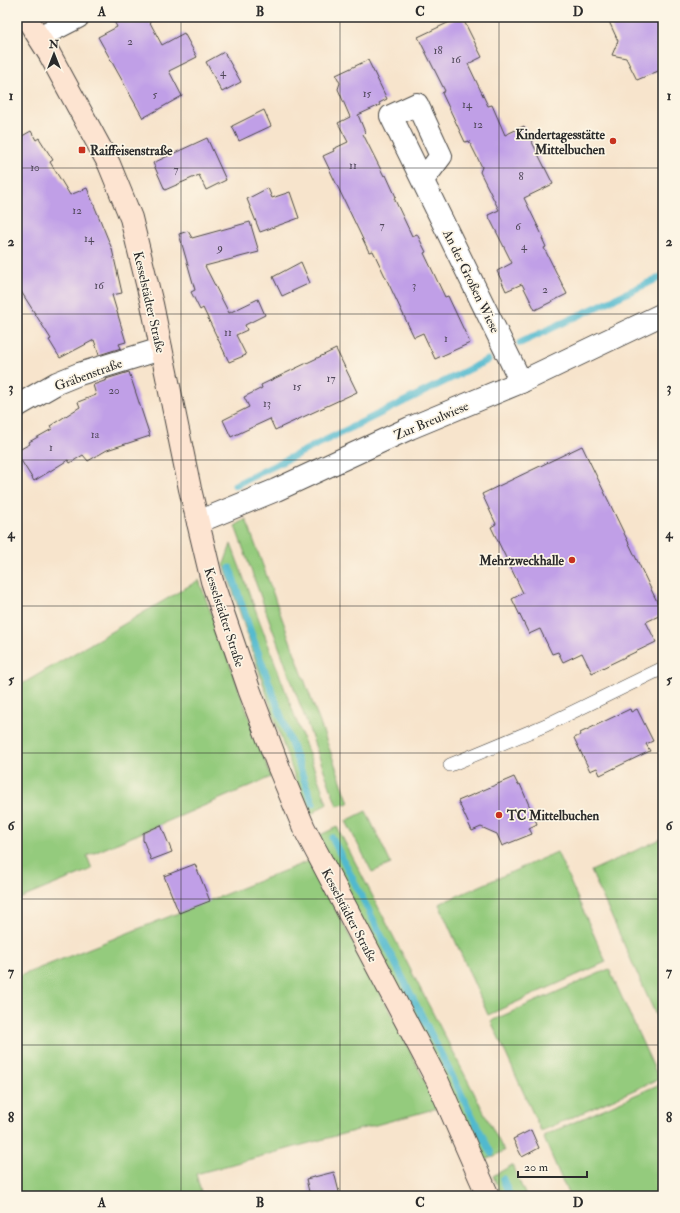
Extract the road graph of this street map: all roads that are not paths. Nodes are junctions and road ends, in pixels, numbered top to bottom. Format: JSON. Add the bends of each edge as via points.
{"nodes":[{"id":1,"x":26,"y":17,"type":"edge"},
{"id":2,"x":78,"y":17,"type":"edge"},
{"id":3,"x":39,"y":37,"type":"junction"},
{"id":4,"x":423,"y":180,"type":"dead end"},
{"id":5,"x":663,"y":314,"type":"edge"},
{"id":6,"x":161,"y":349,"type":"junction"},
{"id":7,"x":521,"y":382,"type":"junction"},
{"id":8,"x":17,"y":406,"type":"edge"},
{"id":9,"x":198,"y":522,"type":"junction"},
{"id":10,"x":663,"y":668,"type":"edge"},
{"id":11,"x":450,"y":765,"type":"dead end"},
{"id":12,"x":488,"y":1196,"type":"edge"}],
"edges":[{"from":1,"to":3,"type":"main road","name":"Kesselstädter Straße"},
{"from":2,"to":3,"type":"street"},
{"from":3,"to":6,"type":"main road","name":"Kesselstädter Straße","via":[[109,164],[131,218]]},
{"from":4,"to":7,"type":"street","name":"An der Großen Wiese"},
{"from":5,"to":7,"type":"street","name":"Zur Breulwiese"},
{"from":6,"to":8,"type":"street","name":"Gräbenstraße","via":[[79,374],[57,383]]},
{"from":6,"to":9,"type":"main road","name":"Kesselstädter Straße"},
{"from":7,"to":9,"type":"street","name":"Zur Breulwiese"},
{"from":9,"to":12,"type":"main road","name":"Kesselstädter Straße","via":[[212,581],[249,689],[301,821],[438,1082]]},
{"from":10,"to":11,"type":"lane","via":[[546,725]]}]}
